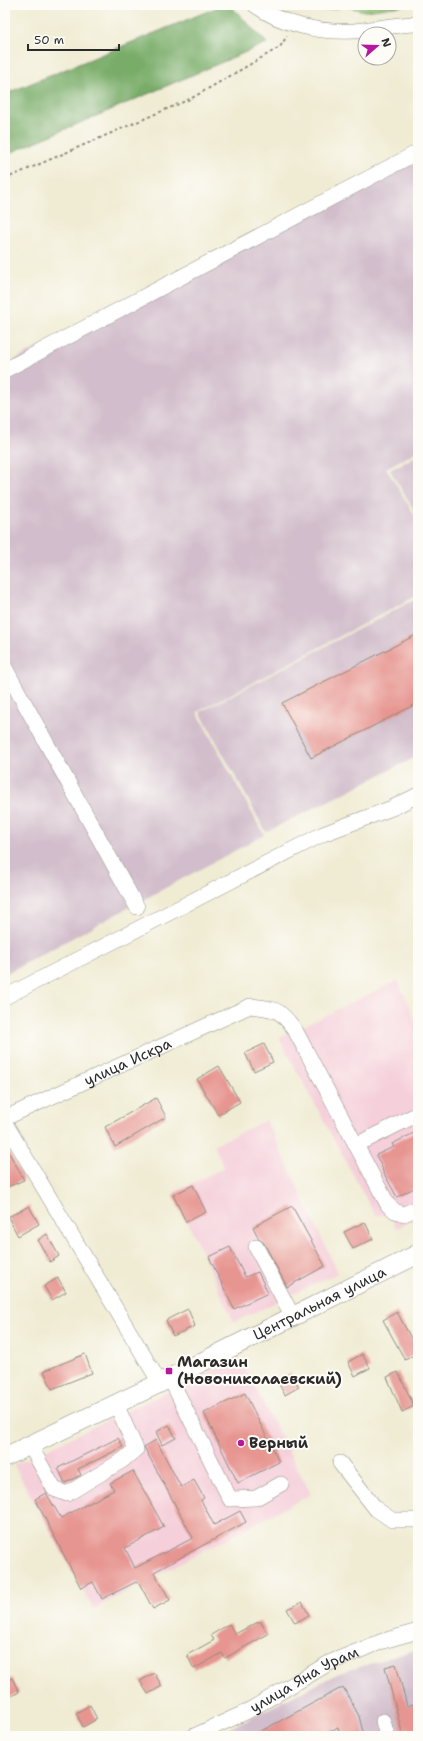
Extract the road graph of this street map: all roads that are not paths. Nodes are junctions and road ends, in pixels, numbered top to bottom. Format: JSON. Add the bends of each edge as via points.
{"nodes":[{"id":1,"x":255,"y":5,"type":"edge"},
{"id":2,"x":418,"y":24,"type":"edge"},
{"id":3,"x":418,"y":152,"type":"edge"},
{"id":4,"x":5,"y":370,"type":"edge"},
{"id":5,"x":5,"y":668,"type":"edge"},
{"id":6,"x":418,"y":795,"type":"edge"},
{"id":7,"x":137,"y":907,"type":"dead end"},
{"id":8,"x":5,"y":997,"type":"edge"},
{"id":9,"x":418,"y":1114,"type":"edge"},
{"id":10,"x":5,"y":1118,"type":"edge"},
{"id":11,"x":5,"y":1123,"type":"edge"},
{"id":12,"x":356,"y":1145,"type":"junction"},
{"id":13,"x":418,"y":1208,"type":"edge"},
{"id":14,"x":256,"y":1247,"type":"dead end"},
{"id":15,"x":418,"y":1254,"type":"edge"},
{"id":16,"x":292,"y":1318,"type":"junction"},
{"id":17,"x":165,"y":1381,"type":"junction"},
{"id":18,"x":116,"y":1404,"type":"junction"},
{"id":19,"x":30,"y":1445,"type":"junction"},
{"id":20,"x":5,"y":1456,"type":"edge"},
{"id":21,"x":340,"y":1463,"type":"dead end"},
{"id":22,"x":281,"y":1484,"type":"dead end"},
{"id":23,"x":418,"y":1520,"type":"edge"},
{"id":24,"x":418,"y":1631,"type":"edge"},
{"id":25,"x":383,"y":1722,"type":"dead end"},
{"id":26,"x":194,"y":1736,"type":"edge"},
{"id":27,"x":387,"y":1736,"type":"edge"}],
"edges":[{"from":1,"to":2,"type":"street","via":[[295,25],[323,30],[353,31]]},
{"from":3,"to":4,"type":"street"},
{"from":5,"to":7,"type":"street"},
{"from":6,"to":8,"type":"street","via":[[392,808],[323,834]]},
{"from":9,"to":12,"type":"street"},
{"from":10,"to":12,"type":"street","name":"улица Искра","via":[[250,1006],[272,1009],[284,1014],[296,1030]]},
{"from":11,"to":17,"type":"street"},
{"from":12,"to":13,"type":"street","via":[[388,1205],[404,1214]]},
{"from":14,"to":16,"type":"street"},
{"from":15,"to":16,"type":"main road","name":"Центральная улица"},
{"from":16,"to":17,"type":"main road","name":"Центральная улица"},
{"from":17,"to":18,"type":"main road","name":"Центральная улица"},
{"from":17,"to":22,"type":"street","via":[[230,1499],[256,1498]]},
{"from":18,"to":19,"type":"main road","name":"Центральная улица"},
{"from":18,"to":19,"type":"street","via":[[136,1449],[124,1460],[67,1494],[54,1489]]},
{"from":19,"to":20,"type":"main road","name":"Центральная улица"},
{"from":21,"to":23,"type":"street","via":[[376,1509],[392,1520]]},
{"from":24,"to":26,"type":"street","name":"улица Яна Урам","via":[[383,1641],[331,1662],[246,1712]]},
{"from":25,"to":27,"type":"street"}]}
